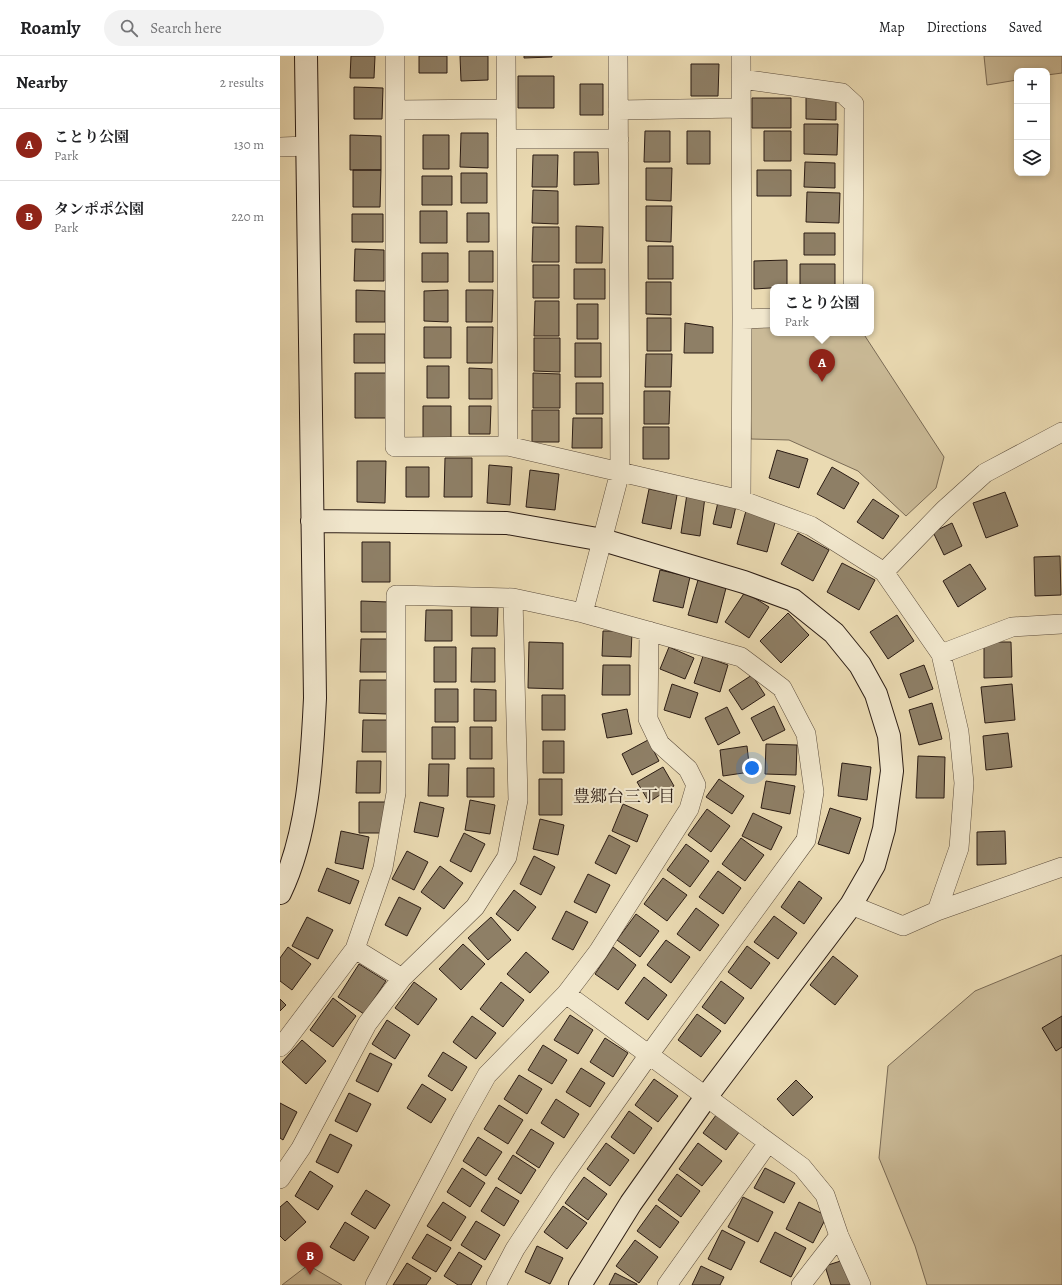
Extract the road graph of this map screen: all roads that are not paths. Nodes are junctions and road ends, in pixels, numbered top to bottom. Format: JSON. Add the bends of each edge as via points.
{"nodes":[{"id":1,"x":306,"y":56,"type":"edge"},
{"id":2,"x":395,"y":56,"type":"edge"},
{"id":3,"x":506,"y":56,"type":"edge"},
{"id":4,"x":618,"y":56,"type":"edge"},
{"id":5,"x":741,"y":56,"type":"edge"},
{"id":6,"x":741,"y":79,"type":"junction"},
{"id":7,"x":506,"y":108,"type":"junction"},
{"id":8,"x":741,"y":108,"type":"junction"},
{"id":9,"x":395,"y":110,"type":"junction"},
{"id":10,"x":618,"y":110,"type":"junction"},
{"id":11,"x":618,"y":139,"type":"junction"},
{"id":12,"x":506,"y":140,"type":"junction"},
{"id":13,"x":307,"y":146,"type":"junction"},
{"id":14,"x":280,"y":147,"type":"edge"},
{"id":15,"x":853,"y":284,"type":"edge"},
{"id":16,"x":770,"y":318,"type":"edge"},
{"id":17,"x":742,"y":319,"type":"junction"},
{"id":18,"x":1062,"y":432,"type":"edge"},
{"id":19,"x":508,"y":446,"type":"junction"},
{"id":20,"x":620,"y":472,"type":"junction"},
{"id":21,"x":741,"y":500,"type":"junction"},
{"id":22,"x":312,"y":521,"type":"junction"},
{"id":23,"x":603,"y":540,"type":"junction"},
{"id":24,"x":884,"y":572,"type":"junction"},
{"id":25,"x":513,"y":598,"type":"junction"},
{"id":26,"x":583,"y":613,"type":"junction"},
{"id":27,"x":1062,"y":624,"type":"edge"},
{"id":28,"x":649,"y":631,"type":"junction"},
{"id":29,"x":941,"y":654,"type":"junction"},
{"id":30,"x":1062,"y":867,"type":"edge"},
{"id":31,"x":280,"y":893,"type":"edge"},
{"id":32,"x":851,"y":905,"type":"junction"},
{"id":33,"x":937,"y":911,"type":"junction"},
{"id":34,"x":355,"y":949,"type":"junction"},
{"id":35,"x":402,"y":978,"type":"junction"},
{"id":36,"x":566,"y":994,"type":"junction"},
{"id":37,"x":280,"y":1047,"type":"edge"},
{"id":38,"x":648,"y":1056,"type":"junction"},
{"id":39,"x":706,"y":1097,"type":"junction"},
{"id":40,"x":768,"y":1143,"type":"junction"},
{"id":41,"x":280,"y":1179,"type":"edge"},
{"id":42,"x":839,"y":1236,"type":"junction"},
{"id":43,"x":375,"y":1285,"type":"edge"},
{"id":44,"x":496,"y":1285,"type":"edge"},
{"id":45,"x":580,"y":1285,"type":"edge"},
{"id":46,"x":667,"y":1285,"type":"edge"},
{"id":47,"x":801,"y":1285,"type":"edge"},
{"id":48,"x":861,"y":1285,"type":"edge"}],
"edges":[{"from":1,"to":13,"type":"street"},
{"from":2,"to":9,"type":"street"},
{"from":3,"to":7,"type":"street"},
{"from":4,"to":10,"type":"street"},
{"from":5,"to":6,"type":"street"},
{"from":6,"to":8,"type":"street"},
{"from":6,"to":15,"type":"street","via":[[842,93],[854,104]]},
{"from":7,"to":9,"type":"street"},
{"from":7,"to":12,"type":"street"},
{"from":8,"to":10,"type":"street"},
{"from":8,"to":17,"type":"street"},
{"from":9,"to":19,"type":"street","via":[[395,446]]},
{"from":10,"to":11,"type":"street"},
{"from":11,"to":12,"type":"street"},
{"from":11,"to":20,"type":"street"},
{"from":12,"to":19,"type":"street"},
{"from":13,"to":14,"type":"street"},
{"from":13,"to":22,"type":"street"},
{"from":16,"to":17,"type":"street"},
{"from":17,"to":21,"type":"street"},
{"from":18,"to":24,"type":"street","via":[[985,473],[944,510]]},
{"from":19,"to":20,"type":"street"},
{"from":20,"to":21,"type":"street"},
{"from":20,"to":23,"type":"street"},
{"from":21,"to":24,"type":"street","via":[[811,526]]},
{"from":22,"to":23,"type":"street","via":[[507,523]]},
{"from":22,"to":31,"type":"street","via":[[315,698],[313,744],[308,789],[296,846]]},
{"from":23,"to":26,"type":"street"},
{"from":23,"to":32,"type":"street","via":[[744,582],[793,600],[834,633],[860,665],[876,694],[889,736],[892,771],[884,829],[874,865]]},
{"from":24,"to":29,"type":"street"},
{"from":25,"to":26,"type":"street"},
{"from":25,"to":34,"type":"street","via":[[396,595],[396,793],[383,868]]},
{"from":25,"to":35,"type":"street","via":[[518,800],[507,857],[475,907]]},
{"from":26,"to":28,"type":"street"},
{"from":27,"to":29,"type":"street","via":[[1012,627]]},
{"from":28,"to":36,"type":"street","via":[[648,719],[660,744],[688,769],[696,785],[689,809],[598,952]]},
{"from":28,"to":38,"type":"street","via":[[741,657],[782,688],[806,734],[814,792],[806,840]]},
{"from":29,"to":33,"type":"street","via":[[960,732],[964,783],[959,848]]},
{"from":30,"to":33,"type":"street"},
{"from":32,"to":33,"type":"street","via":[[904,926]]},
{"from":32,"to":39,"type":"street"},
{"from":34,"to":35,"type":"street"},
{"from":34,"to":37,"type":"street"},
{"from":35,"to":41,"type":"street","via":[[367,1024],[301,1148]]},
{"from":36,"to":38,"type":"street"},
{"from":36,"to":43,"type":"street","via":[[487,1076]]},
{"from":38,"to":39,"type":"street"},
{"from":38,"to":44,"type":"street","via":[[561,1179],[515,1249]]},
{"from":39,"to":40,"type":"street"},
{"from":39,"to":45,"type":"street","via":[[631,1203]]},
{"from":40,"to":42,"type":"street","via":[[802,1167],[825,1195]]},
{"from":40,"to":46,"type":"street"},
{"from":42,"to":47,"type":"street"},
{"from":42,"to":48,"type":"street"}]}
